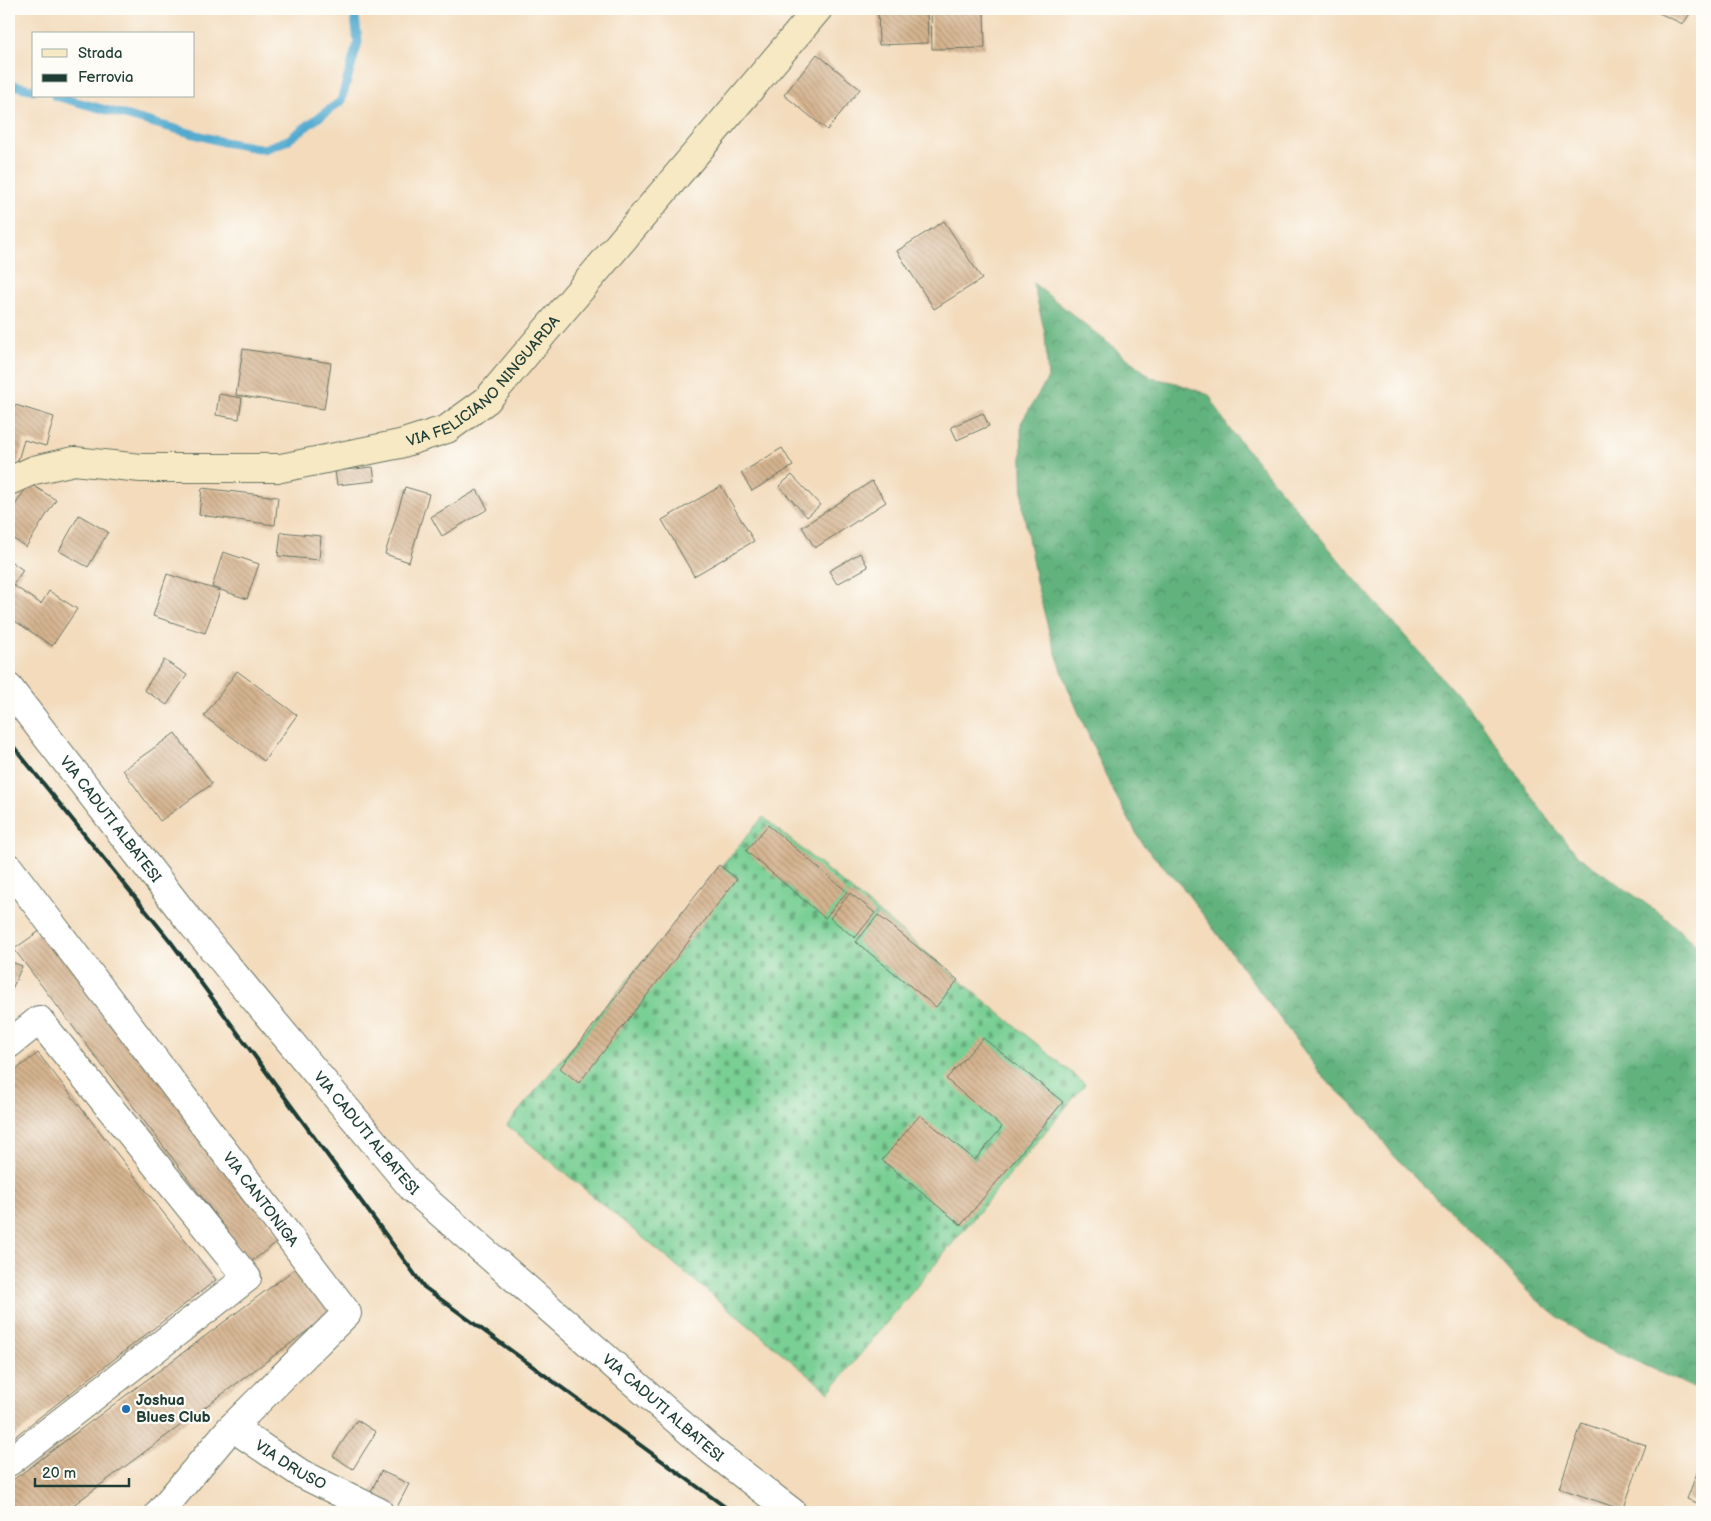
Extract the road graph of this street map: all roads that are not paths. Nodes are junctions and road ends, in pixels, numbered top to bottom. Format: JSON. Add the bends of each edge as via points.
{"nodes":[{"id":1,"x":818,"y":9,"type":"edge"},
{"id":2,"x":9,"y":481,"type":"edge"},
{"id":3,"x":9,"y":688,"type":"edge"},
{"id":4,"x":9,"y":868,"type":"edge"},
{"id":5,"x":9,"y":1044,"type":"edge"},
{"id":6,"x":232,"y":1427,"type":"junction"},
{"id":7,"x":9,"y":1462,"type":"edge"},
{"id":8,"x":160,"y":1512,"type":"edge"},
{"id":9,"x":379,"y":1512,"type":"edge"},
{"id":10,"x":792,"y":1512,"type":"edge"}],
"edges":[{"from":1,"to":2,"type":"street","name":"VIA FELICIANO NINGUARDA","via":[[486,400],[447,429],[400,444],[281,468],[141,468],[74,461],[34,470]]},
{"from":3,"to":10,"type":"street","name":"VIA CADUTI ALBATESI","via":[[188,919],[413,1189],[711,1450]]},
{"from":4,"to":6,"type":"street","name":"VIA CANTONIGA","via":[[347,1313]]},
{"from":5,"to":7,"type":"street","via":[[39,1020],[247,1278]]},
{"from":6,"to":8,"type":"street","name":"VIA CANTONIGA"},
{"from":6,"to":9,"type":"street","name":"VIA DRUSO","via":[[300,1473]]}]}
